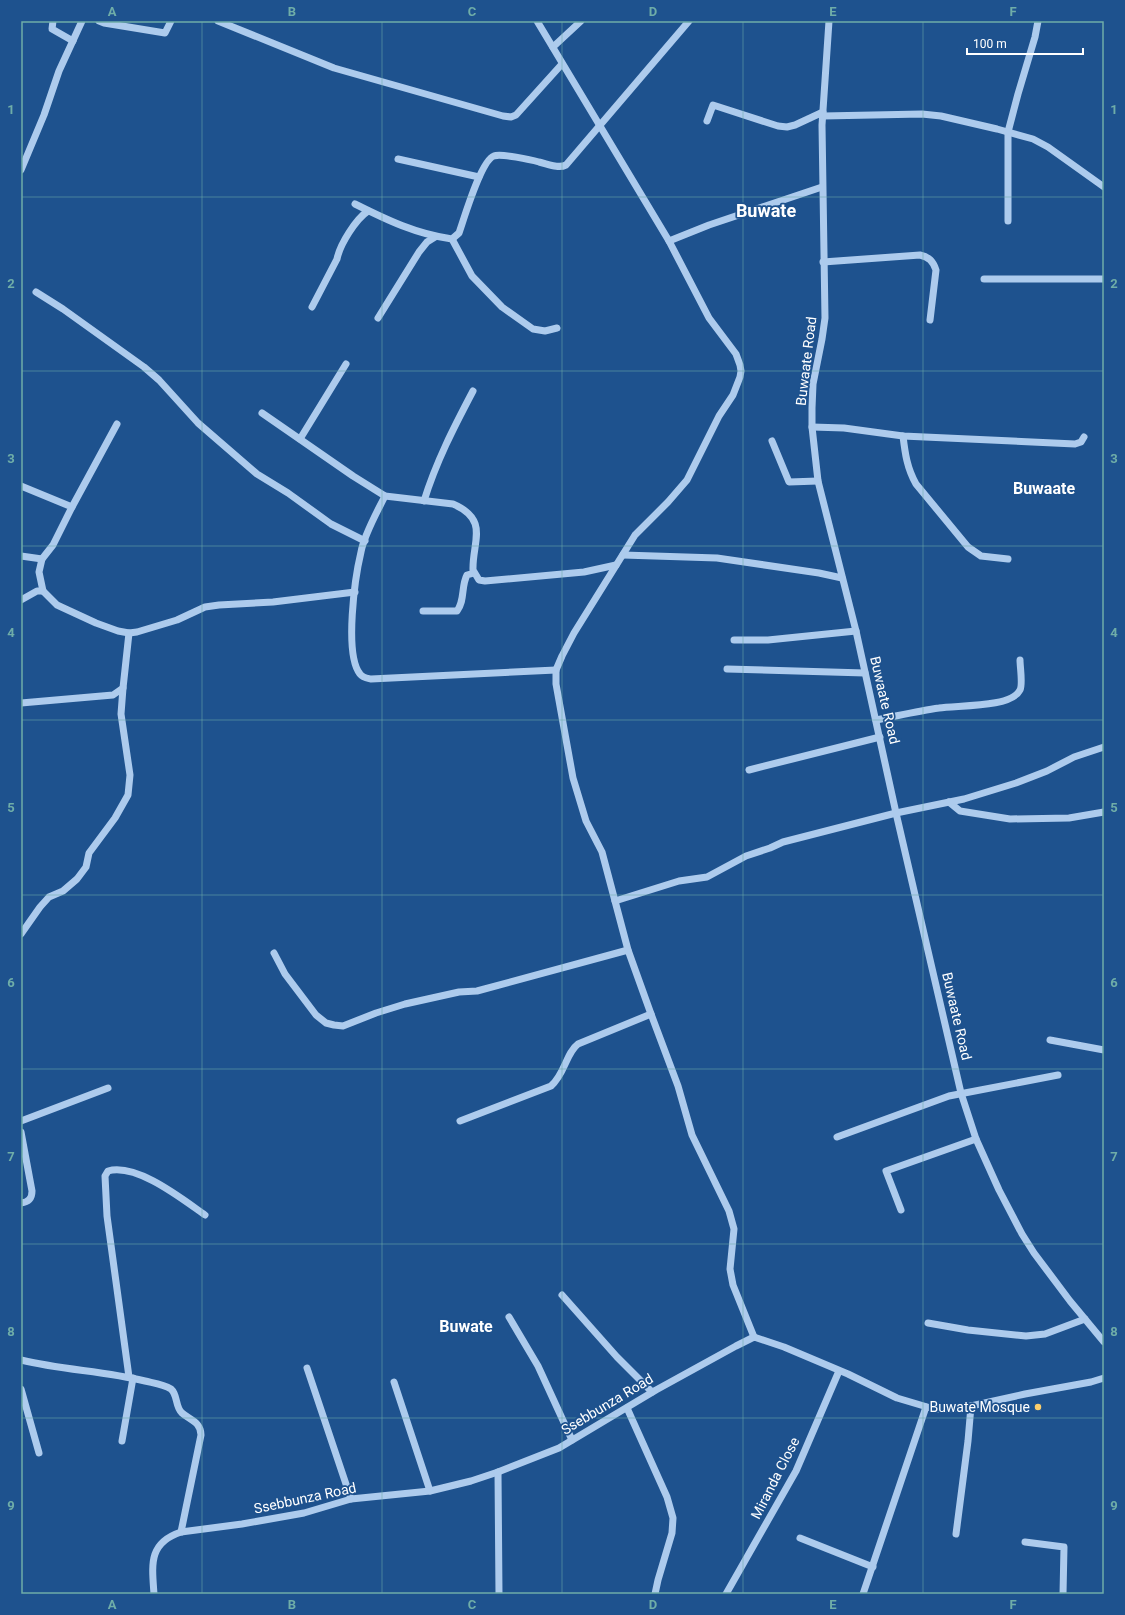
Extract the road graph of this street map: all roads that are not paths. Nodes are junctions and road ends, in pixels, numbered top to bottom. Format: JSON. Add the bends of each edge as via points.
{"nodes":[{"id":1,"x":54,"y":21,"type":"edge"},
{"id":2,"x":82,"y":21,"type":"edge"},
{"id":3,"x":99,"y":21,"type":"edge"},
{"id":4,"x":171,"y":21,"type":"edge"},
{"id":5,"x":218,"y":21,"type":"edge"},
{"id":6,"x":537,"y":21,"type":"edge"},
{"id":7,"x":581,"y":21,"type":"edge"},
{"id":8,"x":689,"y":21,"type":"edge"},
{"id":9,"x":829,"y":21,"type":"edge"},
{"id":10,"x":1038,"y":21,"type":"edge"},
{"id":11,"x":73,"y":41,"type":"junction"},
{"id":12,"x":553,"y":48,"type":"junction"},
{"id":13,"x":562,"y":64,"type":"junction"},
{"id":14,"x":823,"y":114,"type":"junction"},
{"id":15,"x":707,"y":122,"type":"dead end"},
{"id":16,"x":600,"y":127,"type":"junction"},
{"id":17,"x":1008,"y":132,"type":"junction"},
{"id":18,"x":398,"y":159,"type":"dead end"},
{"id":19,"x":21,"y":170,"type":"edge"},
{"id":20,"x":479,"y":177,"type":"junction"},
{"id":21,"x":822,"y":187,"type":"junction"},
{"id":22,"x":1104,"y":187,"type":"edge"},
{"id":23,"x":355,"y":204,"type":"dead end"},
{"id":24,"x":368,"y":210,"type":"junction"},
{"id":25,"x":1008,"y":221,"type":"dead end"},
{"id":26,"x":435,"y":237,"type":"junction"},
{"id":27,"x":452,"y":239,"type":"junction"},
{"id":28,"x":669,"y":241,"type":"junction"},
{"id":29,"x":823,"y":262,"type":"junction"},
{"id":30,"x":984,"y":279,"type":"dead end"},
{"id":31,"x":1104,"y":279,"type":"edge"},
{"id":32,"x":36,"y":292,"type":"dead end"},
{"id":33,"x":312,"y":307,"type":"dead end"},
{"id":34,"x":378,"y":318,"type":"dead end"},
{"id":35,"x":930,"y":320,"type":"dead end"},
{"id":36,"x":557,"y":328,"type":"dead end"},
{"id":37,"x":346,"y":364,"type":"dead end"},
{"id":38,"x":473,"y":391,"type":"dead end"},
{"id":39,"x":262,"y":413,"type":"dead end"},
{"id":40,"x":117,"y":424,"type":"dead end"},
{"id":41,"x":812,"y":427,"type":"junction"},
{"id":42,"x":903,"y":436,"type":"junction"},
{"id":43,"x":1084,"y":437,"type":"dead end"},
{"id":44,"x":300,"y":439,"type":"junction"},
{"id":45,"x":772,"y":442,"type":"dead end"},
{"id":46,"x":818,"y":481,"type":"junction"},
{"id":47,"x":21,"y":486,"type":"edge"},
{"id":48,"x":385,"y":496,"type":"junction"},
{"id":49,"x":424,"y":500,"type":"junction"},
{"id":50,"x":72,"y":507,"type":"junction"},
{"id":51,"x":365,"y":541,"type":"junction"},
{"id":52,"x":623,"y":555,"type":"junction"},
{"id":53,"x":21,"y":556,"type":"edge"},
{"id":54,"x":42,"y":559,"type":"junction"},
{"id":55,"x":1008,"y":559,"type":"dead end"},
{"id":56,"x":616,"y":564,"type":"junction"},
{"id":57,"x":474,"y":573,"type":"junction"},
{"id":58,"x":842,"y":578,"type":"junction"},
{"id":59,"x":43,"y":591,"type":"junction"},
{"id":60,"x":355,"y":592,"type":"junction"},
{"id":61,"x":21,"y":600,"type":"edge"},
{"id":62,"x":423,"y":611,"type":"dead end"},
{"id":63,"x":856,"y":631,"type":"junction"},
{"id":64,"x":129,"y":633,"type":"junction"},
{"id":65,"x":734,"y":640,"type":"dead end"},
{"id":66,"x":1020,"y":660,"type":"dead end"},
{"id":67,"x":727,"y":669,"type":"dead end"},
{"id":68,"x":556,"y":670,"type":"junction"},
{"id":69,"x":865,"y":673,"type":"junction"},
{"id":70,"x":123,"y":688,"type":"junction"},
{"id":71,"x":21,"y":703,"type":"edge"},
{"id":72,"x":876,"y":720,"type":"junction"},
{"id":73,"x":880,"y":737,"type":"junction"},
{"id":74,"x":1104,"y":746,"type":"edge"},
{"id":75,"x":749,"y":770,"type":"dead end"},
{"id":76,"x":949,"y":802,"type":"junction"},
{"id":77,"x":1104,"y":812,"type":"edge"},
{"id":78,"x":896,"y":813,"type":"junction"},
{"id":79,"x":615,"y":901,"type":"junction"},
{"id":80,"x":21,"y":934,"type":"edge"},
{"id":81,"x":628,"y":950,"type":"junction"},
{"id":82,"x":274,"y":953,"type":"dead end"},
{"id":83,"x":650,"y":1014,"type":"junction"},
{"id":84,"x":1050,"y":1040,"type":"dead end"},
{"id":85,"x":1104,"y":1050,"type":"edge"},
{"id":86,"x":1058,"y":1075,"type":"dead end"},
{"id":87,"x":108,"y":1088,"type":"dead end"},
{"id":88,"x":961,"y":1093,"type":"junction"},
{"id":89,"x":21,"y":1121,"type":"edge"},
{"id":90,"x":460,"y":1121,"type":"dead end"},
{"id":91,"x":21,"y":1132,"type":"edge"},
{"id":92,"x":837,"y":1137,"type":"dead end"},
{"id":93,"x":976,"y":1139,"type":"junction"},
{"id":94,"x":21,"y":1203,"type":"edge"},
{"id":95,"x":901,"y":1210,"type":"dead end"},
{"id":96,"x":205,"y":1215,"type":"dead end"},
{"id":97,"x":562,"y":1295,"type":"dead end"},
{"id":98,"x":509,"y":1317,"type":"dead end"},
{"id":99,"x":1085,"y":1319,"type":"junction"},
{"id":100,"x":928,"y":1323,"type":"dead end"},
{"id":101,"x":754,"y":1337,"type":"junction"},
{"id":102,"x":1104,"y":1342,"type":"edge"},
{"id":103,"x":21,"y":1360,"type":"edge"},
{"id":104,"x":307,"y":1368,"type":"dead end"},
{"id":105,"x":839,"y":1371,"type":"junction"},
{"id":106,"x":131,"y":1377,"type":"junction"},
{"id":107,"x":1104,"y":1378,"type":"edge"},
{"id":108,"x":394,"y":1382,"type":"dead end"},
{"id":109,"x":21,"y":1389,"type":"edge"},
{"id":110,"x":652,"y":1392,"type":"junction"},
{"id":111,"x":971,"y":1406,"type":"junction"},
{"id":112,"x":926,"y":1407,"type":"junction"},
{"id":113,"x":627,"y":1408,"type":"junction"},
{"id":114,"x":572,"y":1440,"type":"junction"},
{"id":115,"x":122,"y":1441,"type":"dead end"},
{"id":116,"x":39,"y":1453,"type":"dead end"},
{"id":117,"x":498,"y":1472,"type":"junction"},
{"id":118,"x":430,"y":1490,"type":"junction"},
{"id":119,"x":351,"y":1499,"type":"junction"},
{"id":120,"x":181,"y":1532,"type":"junction"},
{"id":121,"x":956,"y":1534,"type":"dead end"},
{"id":122,"x":800,"y":1538,"type":"dead end"},
{"id":123,"x":1025,"y":1542,"type":"dead end"},
{"id":124,"x":873,"y":1567,"type":"junction"},
{"id":125,"x":154,"y":1594,"type":"edge"},
{"id":126,"x":499,"y":1594,"type":"edge"},
{"id":127,"x":656,"y":1594,"type":"edge"},
{"id":128,"x":726,"y":1594,"type":"edge"},
{"id":129,"x":863,"y":1594,"type":"edge"},
{"id":130,"x":1063,"y":1594,"type":"edge"}],
"edges":[{"from":1,"to":11,"type":"street","via":[[52,29]]},
{"from":2,"to":11,"type":"street"},
{"from":3,"to":4,"type":"street","via":[[165,33]]},
{"from":5,"to":13,"type":"street","via":[[334,68],[503,116],[516,115]]},
{"from":6,"to":12,"type":"street"},
{"from":7,"to":12,"type":"street"},
{"from":8,"to":16,"type":"street"},
{"from":9,"to":14,"type":"street","name":"Buwaate Road"},
{"from":10,"to":17,"type":"street"},
{"from":11,"to":19,"type":"street"},
{"from":12,"to":13,"type":"street"},
{"from":13,"to":16,"type":"street"},
{"from":14,"to":15,"type":"street","via":[[787,127],[713,106]]},
{"from":14,"to":17,"type":"street","via":[[922,114],[942,116]]},
{"from":14,"to":21,"type":"street","name":"Buwaate Road"},
{"from":16,"to":20,"type":"street","via":[[563,167],[496,155],[486,162]]},
{"from":16,"to":28,"type":"street"},
{"from":17,"to":22,"type":"street","via":[[1033,139],[1048,147]]},
{"from":17,"to":25,"type":"street"},
{"from":18,"to":20,"type":"street"},
{"from":20,"to":27,"type":"street","via":[[459,234]]},
{"from":21,"to":28,"type":"street"},
{"from":21,"to":29,"type":"street","name":"Buwaate Road"},
{"from":23,"to":24,"type":"street"},
{"from":24,"to":26,"type":"street","via":[[405,228]]},
{"from":24,"to":33,"type":"street","via":[[360,217],[339,251]]},
{"from":26,"to":27,"type":"street"},
{"from":26,"to":34,"type":"street","via":[[419,252]]},
{"from":27,"to":36,"type":"street","via":[[472,276],[502,307],[534,329],[545,331]]},
{"from":28,"to":52,"type":"street","via":[[709,318],[736,354],[740,365],[740,377],[733,395],[711,430],[687,480],[635,535]]},
{"from":29,"to":35,"type":"street","via":[[920,255],[930,259],[936,270]]},
{"from":29,"to":41,"type":"street","name":"Buwaate Road","via":[[825,318],[813,384]]},
{"from":30,"to":31,"type":"street"},
{"from":32,"to":51,"type":"street","via":[[144,367],[198,423],[257,474],[331,524]]},
{"from":37,"to":44,"type":"street"},
{"from":38,"to":49,"type":"street","via":[[443,450]]},
{"from":39,"to":44,"type":"street"},
{"from":40,"to":50,"type":"street"},
{"from":41,"to":42,"type":"street","via":[[844,428]]},
{"from":41,"to":46,"type":"street","name":"Buwaate Road"},
{"from":42,"to":43,"type":"street","via":[[1075,444],[1081,442]]},
{"from":42,"to":55,"type":"street","via":[[910,474],[968,547],[981,556]]},
{"from":44,"to":48,"type":"street"},
{"from":45,"to":46,"type":"street","via":[[790,482]]},
{"from":46,"to":58,"type":"street","name":"Buwaate Road"},
{"from":47,"to":50,"type":"street"},
{"from":48,"to":49,"type":"street"},
{"from":48,"to":51,"type":"street"},
{"from":49,"to":57,"type":"street","via":[[453,504],[462,508],[471,519],[477,530]]},
{"from":50,"to":54,"type":"street","via":[[53,545]]},
{"from":51,"to":60,"type":"street","via":[[361,551]]},
{"from":52,"to":56,"type":"street"},
{"from":52,"to":58,"type":"street","via":[[717,558]]},
{"from":53,"to":54,"type":"street"},
{"from":54,"to":59,"type":"street","via":[[39,572]]},
{"from":56,"to":57,"type":"street","via":[[584,572],[485,581],[479,580]]},
{"from":56,"to":68,"type":"street","via":[[574,633]]},
{"from":57,"to":62,"type":"street","via":[[467,575],[462,601],[457,611]]},
{"from":58,"to":63,"type":"street","name":"Buwaate Road"},
{"from":59,"to":61,"type":"street","via":[[37,591]]},
{"from":59,"to":64,"type":"street","via":[[57,605],[96,623]]},
{"from":60,"to":64,"type":"street","via":[[205,607],[177,620]]},
{"from":60,"to":68,"type":"street","via":[[352,647],[357,669],[365,678]]},
{"from":63,"to":65,"type":"street","via":[[806,637]]},
{"from":63,"to":69,"type":"street","name":"Buwaate Road"},
{"from":64,"to":70,"type":"street"},
{"from":66,"to":72,"type":"street","via":[[1021,689],[1008,700],[984,705],[940,708]]},
{"from":67,"to":69,"type":"street"},
{"from":68,"to":79,"type":"street","via":[[560,711],[573,778],[586,820],[602,852]]},
{"from":69,"to":72,"type":"street","name":"Buwaate Road"},
{"from":70,"to":71,"type":"street","via":[[113,695]]},
{"from":70,"to":80,"type":"street","via":[[121,714],[130,775],[128,795],[115,818],[89,853],[86,867],[77,879],[63,892],[49,897]]},
{"from":72,"to":73,"type":"street","name":"Buwaate Road"},
{"from":73,"to":75,"type":"street"},
{"from":73,"to":78,"type":"street","name":"Buwaate Road"},
{"from":74,"to":76,"type":"street","via":[[1047,771]]},
{"from":76,"to":77,"type":"street","via":[[960,811],[1010,819],[1069,818]]},
{"from":76,"to":78,"type":"street"},
{"from":78,"to":79,"type":"street","via":[[783,842],[746,856],[706,877],[679,882]]},
{"from":78,"to":88,"type":"street","name":"Buwaate Road"},
{"from":79,"to":81,"type":"street"},
{"from":81,"to":82,"type":"street","via":[[477,991],[459,992],[405,1004],[343,1026],[326,1023],[316,1015],[285,974]]},
{"from":81,"to":83,"type":"street"},
{"from":83,"to":90,"type":"street","via":[[578,1044],[556,1082],[551,1086]]},
{"from":83,"to":101,"type":"street","via":[[678,1086],[692,1135],[729,1211],[734,1229],[730,1269],[733,1285]]},
{"from":84,"to":85,"type":"street"},
{"from":86,"to":88,"type":"street"},
{"from":87,"to":89,"type":"street"},
{"from":88,"to":92,"type":"street"},
{"from":88,"to":93,"type":"street","name":"Buwaate Road"},
{"from":91,"to":94,"type":"street","via":[[32,1191],[30,1200]]},
{"from":93,"to":95,"type":"street","via":[[886,1171]]},
{"from":93,"to":99,"type":"street","name":"Buwaate Road","via":[[1002,1196],[1034,1253]]},
{"from":96,"to":106,"type":"street","via":[[157,1182],[117,1169],[108,1171],[105,1176],[107,1216]]},
{"from":97,"to":110,"type":"street"},
{"from":98,"to":114,"type":"street","via":[[538,1366]]},
{"from":99,"to":100,"type":"street","via":[[1045,1334],[1026,1336]]},
{"from":99,"to":102,"type":"street","name":"Buwaate Road"},
{"from":101,"to":105,"type":"street"},
{"from":101,"to":110,"type":"street","name":"Ssebbunza Road"},
{"from":103,"to":106,"type":"street"},
{"from":104,"to":119,"type":"street"},
{"from":105,"to":112,"type":"street","via":[[897,1398]]},
{"from":105,"to":128,"type":"street","name":"Miranda Close","via":[[796,1471]]},
{"from":106,"to":115,"type":"street"},
{"from":106,"to":120,"type":"street","via":[[166,1386],[173,1391],[178,1408],[201,1430]]},
{"from":107,"to":111,"type":"street"},
{"from":108,"to":118,"type":"street"},
{"from":109,"to":116,"type":"street"},
{"from":110,"to":113,"type":"street","name":"Ssebbunza Road"},
{"from":111,"to":112,"type":"street","via":[[950,1409]]},
{"from":111,"to":121,"type":"street"},
{"from":112,"to":124,"type":"street"},
{"from":113,"to":114,"type":"street","name":"Ssebbunza Road"},
{"from":113,"to":127,"type":"street","via":[[667,1497],[673,1518],[672,1533]]},
{"from":114,"to":117,"type":"street","name":"Ssebbunza Road","via":[[553,1451]]},
{"from":117,"to":118,"type":"street","name":"Ssebbunza Road"},
{"from":117,"to":126,"type":"street"},
{"from":118,"to":119,"type":"street","name":"Ssebbunza Road"},
{"from":119,"to":120,"type":"street","name":"Ssebbunza Road","via":[[304,1513]]},
{"from":120,"to":125,"type":"street","name":"Ssebbunza Road","via":[[164,1540],[156,1550],[152,1564]]},
{"from":122,"to":124,"type":"street"},
{"from":123,"to":130,"type":"street","via":[[1064,1547]]},
{"from":124,"to":129,"type":"street"}]}
